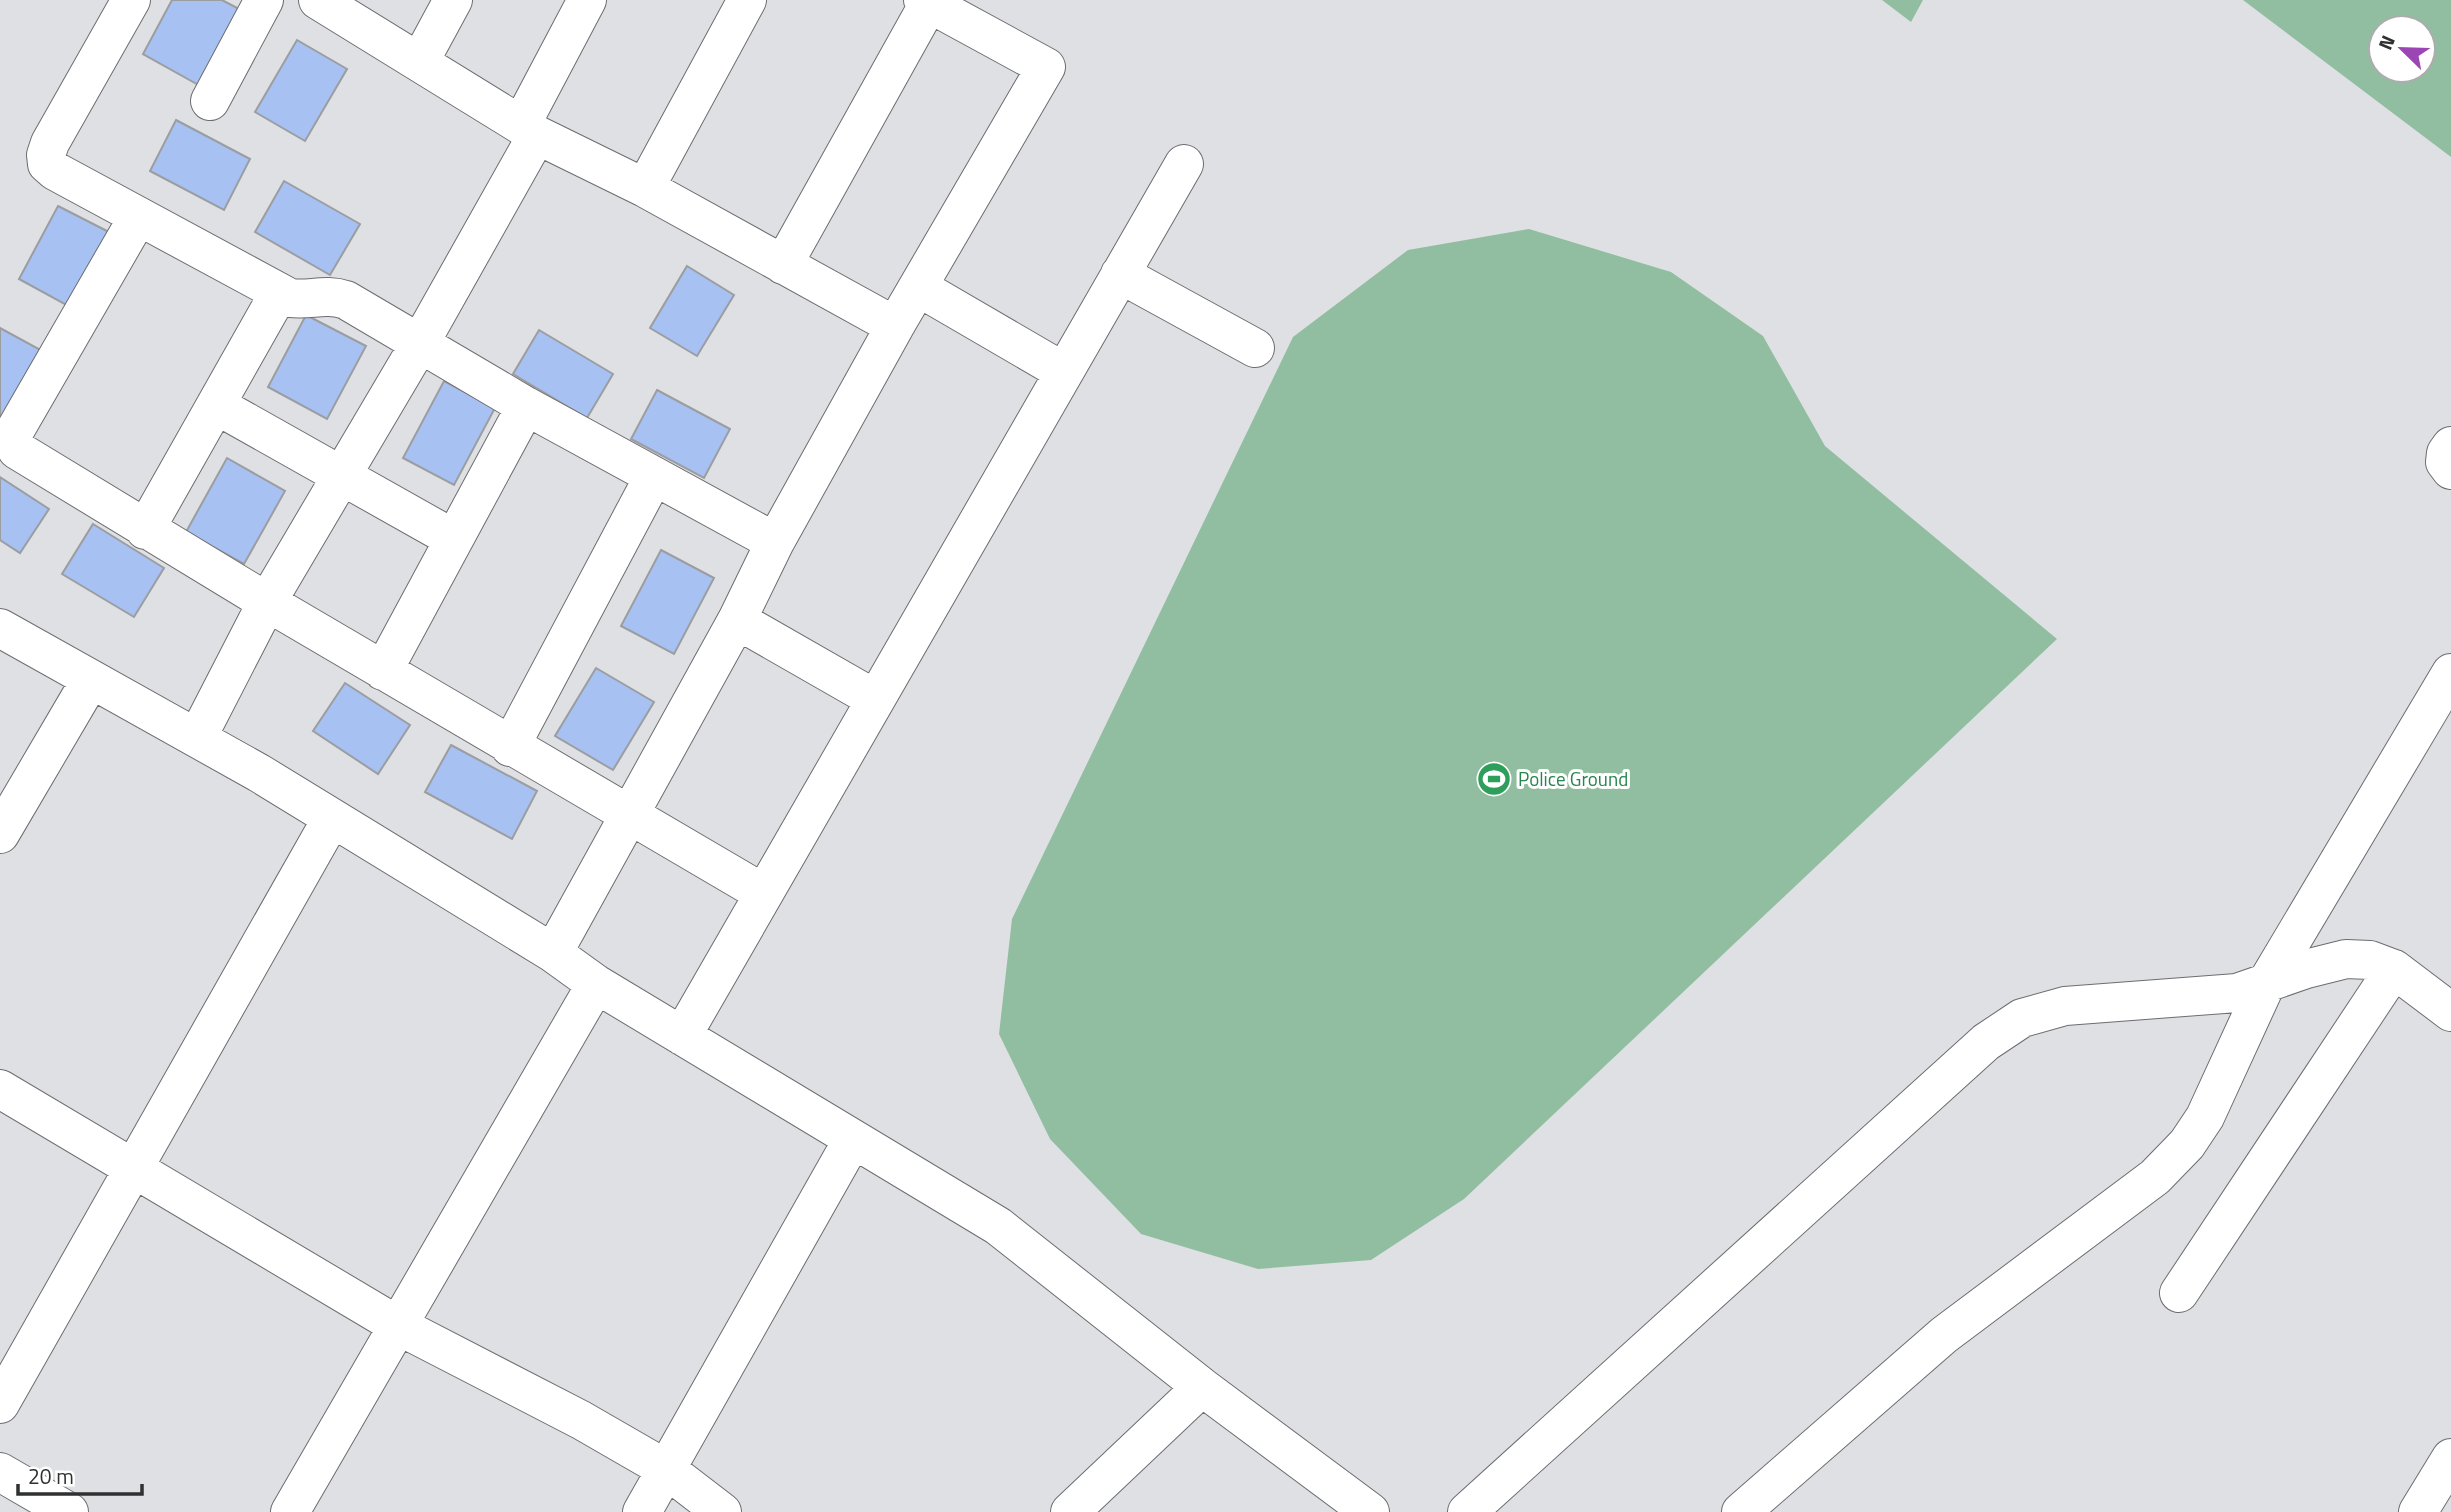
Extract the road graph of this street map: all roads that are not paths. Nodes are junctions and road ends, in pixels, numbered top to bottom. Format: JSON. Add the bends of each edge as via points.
{"nodes":[{"id":1,"x":131,"y":0,"type":"edge"},
{"id":2,"x":264,"y":0,"type":"edge"},
{"id":3,"x":318,"y":0,"type":"edge"},
{"id":4,"x":453,"y":0,"type":"edge"},
{"id":5,"x":587,"y":0,"type":"edge"},
{"id":6,"x":747,"y":0,"type":"edge"},
{"id":7,"x":926,"y":2,"type":"edge"},
{"id":8,"x":420,"y":61,"type":"junction"},
{"id":9,"x":210,"y":101,"type":"dead end"},
{"id":10,"x":529,"y":130,"type":"junction"},
{"id":11,"x":1184,"y":164,"type":"dead end"},
{"id":12,"x":645,"y":188,"type":"junction"},
{"id":13,"x":138,"y":217,"type":"junction"},
{"id":14,"x":783,"y":265,"type":"junction"},
{"id":15,"x":1121,"y":274,"type":"junction"},
{"id":16,"x":918,"y":287,"type":"junction"},
{"id":17,"x":279,"y":293,"type":"junction"},
{"id":18,"x":895,"y":326,"type":"junction"},
{"id":19,"x":420,"y":343,"type":"junction"},
{"id":20,"x":1255,"y":348,"type":"dead end"},
{"id":21,"x":1064,"y":372,"type":"junction"},
{"id":22,"x":216,"y":405,"type":"junction"},
{"id":23,"x":526,"y":406,"type":"junction"},
{"id":24,"x":2451,"y":446,"type":"edge"},
{"id":25,"x":2451,"y":470,"type":"edge"},
{"id":26,"x":654,"y":476,"type":"junction"},
{"id":27,"x":342,"y":477,"type":"junction"},
{"id":28,"x":145,"y":530,"type":"junction"},
{"id":29,"x":454,"y":539,"type":"junction"},
{"id":30,"x":775,"y":542,"type":"junction"},
{"id":31,"x":267,"y":602,"type":"junction"},
{"id":32,"x":737,"y":620,"type":"junction"},
{"id":33,"x":0,"y":628,"type":"edge"},
{"id":34,"x":383,"y":671,"type":"junction"},
{"id":35,"x":2451,"y":673,"type":"edge"},
{"id":36,"x":91,"y":679,"type":"junction"},
{"id":37,"x":875,"y":699,"type":"junction"},
{"id":38,"x":197,"y":738,"type":"junction"},
{"id":39,"x":510,"y":747,"type":"junction"},
{"id":40,"x":629,"y":817,"type":"junction"},
{"id":41,"x":332,"y":818,"type":"junction"},
{"id":42,"x":0,"y":834,"type":"edge"},
{"id":43,"x":763,"y":893,"type":"junction"},
{"id":44,"x":553,"y":953,"type":"junction"},
{"id":45,"x":2394,"y":969,"type":"junction"},
{"id":46,"x":596,"y":984,"type":"junction"},
{"id":47,"x":2266,"y":984,"type":"junction"},
{"id":48,"x":2451,"y":1012,"type":"edge"},
{"id":49,"x":682,"y":1036,"type":"junction"},
{"id":50,"x":0,"y":1089,"type":"edge"},
{"id":51,"x":853,"y":1139,"type":"junction"},
{"id":52,"x":135,"y":1168,"type":"junction"},
{"id":53,"x":2179,"y":1293,"type":"dead end"},
{"id":54,"x":397,"y":1325,"type":"junction"},
{"id":55,"x":1202,"y":1387,"type":"junction"},
{"id":56,"x":0,"y":1404,"type":"edge"},
{"id":57,"x":2451,"y":1458,"type":"edge"},
{"id":58,"x":666,"y":1469,"type":"junction"},
{"id":59,"x":0,"y":1472,"type":"edge"},
{"id":60,"x":1085,"y":1507,"type":"edge"},
{"id":61,"x":69,"y":1512,"type":"edge"},
{"id":62,"x":290,"y":1512,"type":"edge"},
{"id":63,"x":642,"y":1512,"type":"edge"},
{"id":64,"x":722,"y":1512,"type":"edge"},
{"id":65,"x":1370,"y":1512,"type":"edge"},
{"id":66,"x":1467,"y":1512,"type":"edge"},
{"id":67,"x":1741,"y":1512,"type":"edge"},
{"id":68,"x":2418,"y":1512,"type":"edge"}],
"edges":[{"from":1,"to":13,"type":"street","via":[[46,155],[55,171]]},
{"from":2,"to":9,"type":"street"},
{"from":3,"to":8,"type":"street"},
{"from":4,"to":8,"type":"street"},
{"from":5,"to":10,"type":"street"},
{"from":6,"to":12,"type":"street"},
{"from":7,"to":14,"type":"street"},
{"from":7,"to":16,"type":"street","via":[[1046,67]]},
{"from":8,"to":10,"type":"street"},
{"from":10,"to":12,"type":"street"},
{"from":10,"to":19,"type":"street"},
{"from":11,"to":15,"type":"street"},
{"from":12,"to":14,"type":"street"},
{"from":13,"to":17,"type":"street"},
{"from":13,"to":28,"type":"street","via":[[15,432],[13,443],[22,456]]},
{"from":14,"to":18,"type":"street"},
{"from":15,"to":20,"type":"street"},
{"from":15,"to":21,"type":"street"},
{"from":16,"to":18,"type":"street"},
{"from":16,"to":21,"type":"street"},
{"from":17,"to":19,"type":"street","via":[[299,299],[335,296]]},
{"from":17,"to":22,"type":"street"},
{"from":18,"to":30,"type":"street"},
{"from":19,"to":23,"type":"street"},
{"from":19,"to":27,"type":"street"},
{"from":21,"to":37,"type":"street"},
{"from":22,"to":27,"type":"street"},
{"from":22,"to":28,"type":"street"},
{"from":23,"to":26,"type":"street"},
{"from":23,"to":29,"type":"street"},
{"from":24,"to":25,"type":"street","via":[[2445,462]]},
{"from":26,"to":30,"type":"street"},
{"from":26,"to":39,"type":"street"},
{"from":27,"to":29,"type":"street"},
{"from":27,"to":31,"type":"street"},
{"from":28,"to":31,"type":"street"},
{"from":29,"to":34,"type":"street"},
{"from":30,"to":32,"type":"street"},
{"from":31,"to":34,"type":"street"},
{"from":31,"to":38,"type":"street"},
{"from":32,"to":37,"type":"street"},
{"from":32,"to":40,"type":"street"},
{"from":33,"to":36,"type":"street"},
{"from":34,"to":39,"type":"street"},
{"from":35,"to":47,"type":"street"},
{"from":36,"to":38,"type":"street"},
{"from":36,"to":42,"type":"street"},
{"from":37,"to":43,"type":"street"},
{"from":38,"to":41,"type":"street"},
{"from":39,"to":40,"type":"street"},
{"from":40,"to":43,"type":"street"},
{"from":40,"to":44,"type":"street"},
{"from":41,"to":44,"type":"street"},
{"from":41,"to":52,"type":"street"},
{"from":43,"to":49,"type":"street"},
{"from":44,"to":46,"type":"street"},
{"from":45,"to":47,"type":"street","via":[[2370,960],[2346,959]]},
{"from":45,"to":48,"type":"street"},
{"from":45,"to":53,"type":"street"},
{"from":46,"to":49,"type":"street"},
{"from":46,"to":54,"type":"street"},
{"from":47,"to":66,"type":"street","via":[[2237,993],[2065,1006],[2022,1018],[1986,1042]]},
{"from":47,"to":67,"type":"street","via":[[2205,1117],[2170,1163],[1944,1335]]},
{"from":49,"to":51,"type":"street"},
{"from":50,"to":52,"type":"street"},
{"from":51,"to":55,"type":"street","via":[[998,1226]]},
{"from":51,"to":58,"type":"street"},
{"from":52,"to":54,"type":"street"},
{"from":52,"to":56,"type":"street"},
{"from":54,"to":58,"type":"street"},
{"from":54,"to":62,"type":"street"},
{"from":55,"to":60,"type":"street"},
{"from":55,"to":65,"type":"street"},
{"from":57,"to":68,"type":"street"},
{"from":58,"to":63,"type":"street"},
{"from":58,"to":64,"type":"street"},
{"from":59,"to":61,"type":"street"}]}
